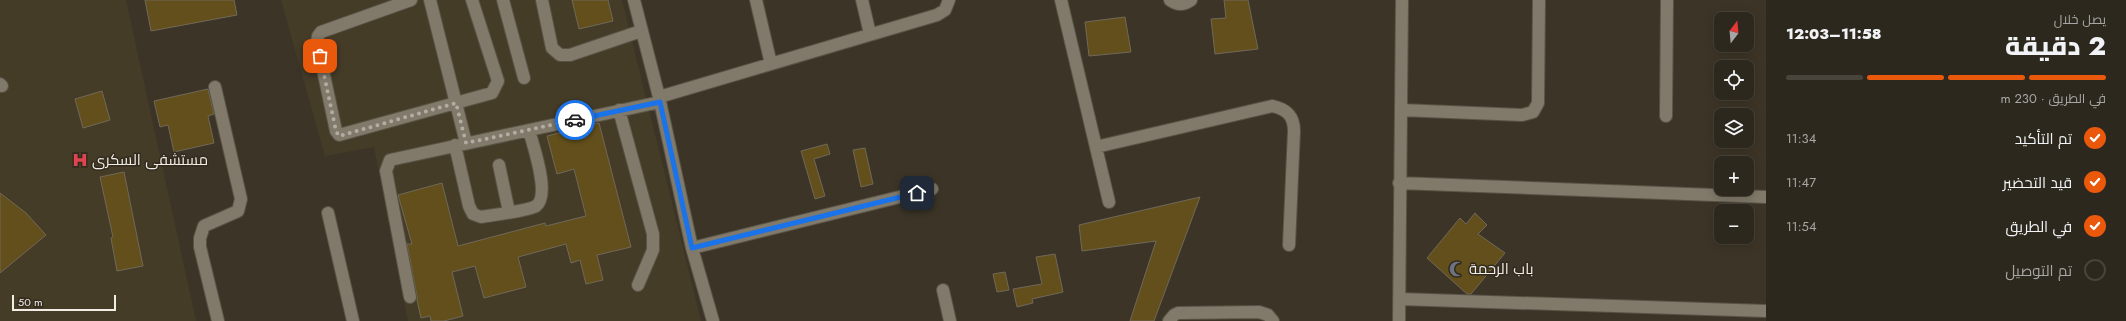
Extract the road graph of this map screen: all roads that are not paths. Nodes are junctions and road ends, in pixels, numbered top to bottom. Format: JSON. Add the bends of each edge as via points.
{"nodes":[{"id":1,"x":411,"y":0,"type":"edge"},
{"id":2,"x":430,"y":0,"type":"edge"},
{"id":3,"x":472,"y":0,"type":"edge"},
{"id":4,"x":503,"y":0,"type":"edge"},
{"id":5,"x":542,"y":0,"type":"edge"},
{"id":6,"x":634,"y":0,"type":"edge"},
{"id":7,"x":756,"y":0,"type":"edge"},
{"id":8,"x":862,"y":0,"type":"edge"},
{"id":9,"x":949,"y":0,"type":"edge"},
{"id":10,"x":1061,"y":0,"type":"edge"},
{"id":11,"x":1170,"y":0,"type":"edge"},
{"id":12,"x":1191,"y":0,"type":"edge"},
{"id":13,"x":1402,"y":0,"type":"edge"},
{"id":14,"x":1539,"y":0,"type":"edge"},
{"id":15,"x":1667,"y":0,"type":"edge"},
{"id":16,"x":641,"y":31,"type":"junction"},
{"id":17,"x":870,"y":34,"type":"junction"},
{"id":18,"x":771,"y":64,"type":"junction"},
{"id":19,"x":524,"y":78,"type":"dead end"},
{"id":20,"x":215,"y":87,"type":"dead end"},
{"id":21,"x":660,"y":99,"type":"junction"},
{"id":22,"x":456,"y":103,"type":"junction"},
{"id":23,"x":619,"y":110,"type":"junction"},
{"id":24,"x":1401,"y":110,"type":"junction"},
{"id":25,"x":1666,"y":116,"type":"dead end"},
{"id":26,"x":528,"y":130,"type":"junction"},
{"id":27,"x":461,"y":144,"type":"junction"},
{"id":28,"x":1096,"y":147,"type":"junction"},
{"id":29,"x":499,"y":166,"type":"dead end"},
{"id":30,"x":1399,"y":183,"type":"junction"},
{"id":31,"x":932,"y":189,"type":"dead end"},
{"id":32,"x":1766,"y":197,"type":"edge"},
{"id":33,"x":1109,"y":202,"type":"dead end"},
{"id":34,"x":509,"y":212,"type":"junction"},
{"id":35,"x":328,"y":213,"type":"dead end"},
{"id":36,"x":1289,"y":245,"type":"dead end"},
{"id":37,"x":692,"y":248,"type":"junction"},
{"id":38,"x":638,"y":285,"type":"dead end"},
{"id":39,"x":943,"y":290,"type":"dead end"},
{"id":40,"x":410,"y":297,"type":"dead end"},
{"id":41,"x":1400,"y":299,"type":"junction"},
{"id":42,"x":1766,"y":311,"type":"edge"},
{"id":43,"x":218,"y":321,"type":"edge"},
{"id":44,"x":353,"y":321,"type":"edge"},
{"id":45,"x":713,"y":321,"type":"edge"},
{"id":46,"x":950,"y":321,"type":"edge"},
{"id":47,"x":1169,"y":321,"type":"edge"},
{"id":48,"x":1273,"y":321,"type":"edge"},
{"id":49,"x":1399,"y":321,"type":"edge"}],
"edges":[{"from":1,"to":22,"type":"street","via":[[321,32],[318,36],[317,42],[336,131],[339,136],[344,136]]},
{"from":2,"to":22,"type":"street"},
{"from":3,"to":22,"type":"street","via":[[498,81],[492,93]]},
{"from":4,"to":19,"type":"street"},
{"from":5,"to":16,"type":"street","via":[[552,48],[560,55],[570,55]]},
{"from":6,"to":16,"type":"street"},
{"from":7,"to":18,"type":"street"},
{"from":8,"to":17,"type":"street"},
{"from":9,"to":17,"type":"street","via":[[945,10],[937,15]]},
{"from":10,"to":28,"type":"street"},
{"from":11,"to":12,"type":"street","via":[[1182,4]]},
{"from":13,"to":24,"type":"street"},
{"from":14,"to":24,"type":"street","via":[[1538,102],[1533,112],[1522,115]]},
{"from":15,"to":25,"type":"street"},
{"from":16,"to":21,"type":"street"},
{"from":17,"to":18,"type":"street"},
{"from":18,"to":21,"type":"street"},
{"from":20,"to":43,"type":"street","via":[[241,199],[238,211],[204,226],[200,238]]},
{"from":21,"to":23,"type":"street"},
{"from":21,"to":37,"type":"street"},
{"from":22,"to":27,"type":"street"},
{"from":23,"to":26,"type":"street"},
{"from":23,"to":38,"type":"street","via":[[653,234],[653,250]]},
{"from":24,"to":30,"type":"street"},
{"from":26,"to":27,"type":"street"},
{"from":26,"to":34,"type":"street","via":[[543,189],[542,199],[535,207]]},
{"from":27,"to":34,"type":"street","via":[[473,214],[481,217]]},
{"from":27,"to":40,"type":"street","via":[[390,160],[387,166]]},
{"from":28,"to":33,"type":"street"},
{"from":28,"to":36,"type":"street","via":[[1272,106],[1286,110],[1292,117],[1294,131]]},
{"from":29,"to":34,"type":"street"},
{"from":30,"to":32,"type":"street"},
{"from":30,"to":41,"type":"street"},
{"from":31,"to":37,"type":"street"},
{"from":35,"to":44,"type":"street"},
{"from":37,"to":45,"type":"street"},
{"from":39,"to":46,"type":"street"},
{"from":41,"to":42,"type":"street"},
{"from":41,"to":49,"type":"street"},
{"from":47,"to":48,"type":"street","via":[[1178,313],[1259,312]]}]}
